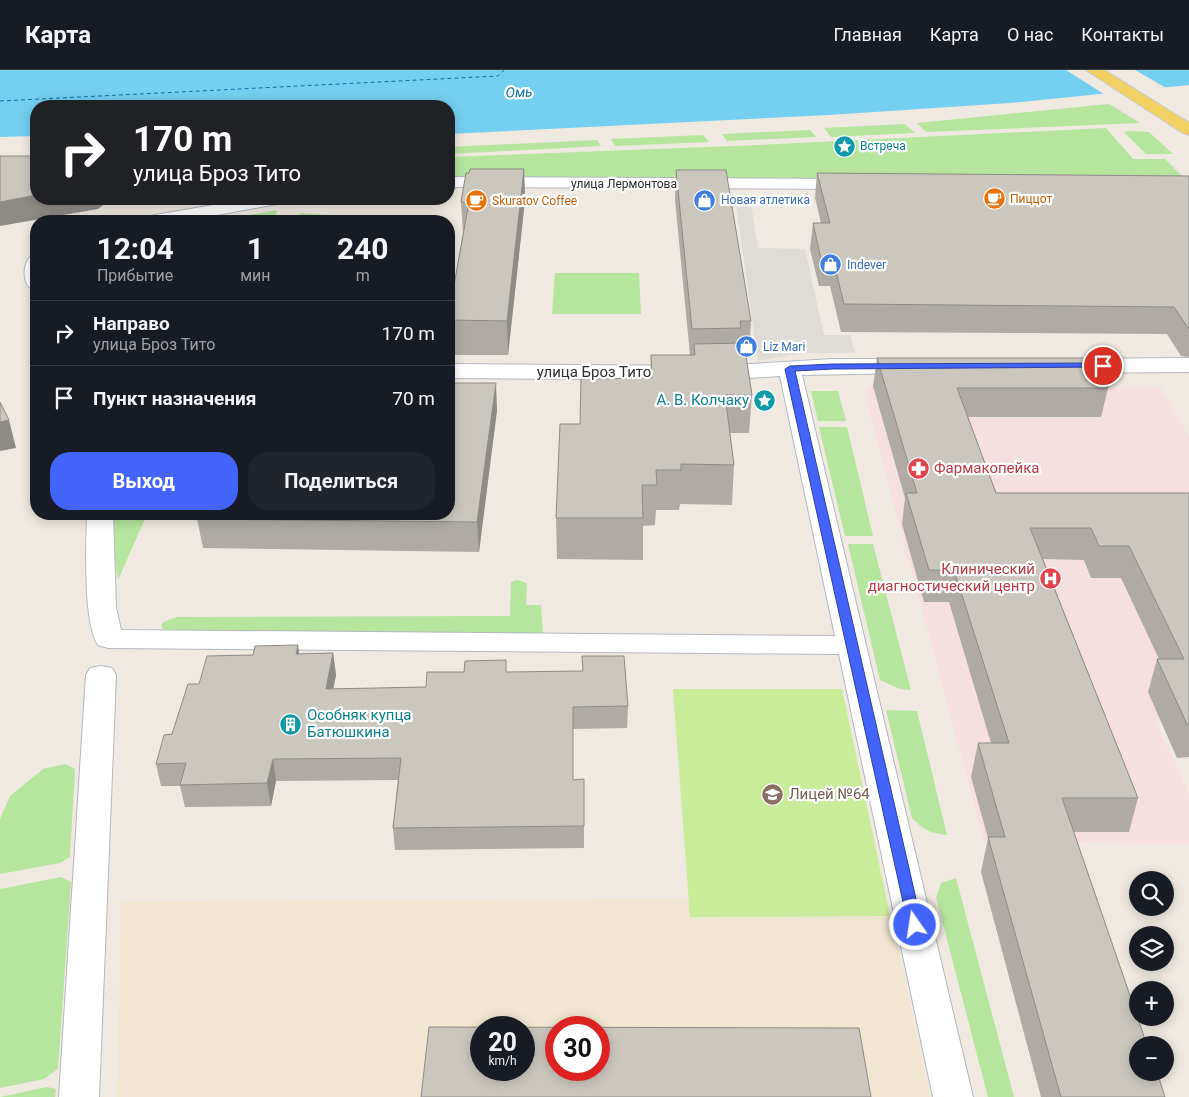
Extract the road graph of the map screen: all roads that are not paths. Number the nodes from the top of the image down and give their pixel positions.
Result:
1 (1094, 70) edge
2 (1114, 70) edge
3 (1185, 112) edge
4 (1189, 130) edge
5 (455, 182) edge
6 (873, 184) edge
7 (244, 205) edge
8 (188, 215) edge
9 (1189, 365) edge
10 (933, 366) edge
11 (1042, 366) edge
12 (790, 369) junction
13 (455, 371) edge
14 (100, 520) edge
15 (852, 644) junction
16 (100, 675) dead end
17 (79, 1097) edge
18 (953, 1097) edge

1 - 4 main road
2 - 3 main road
5 - 6 street, улица Лермонтова
7 - 8 street
9 - 11 street
10 - 12 street, улица Броз Тито
12 - 13 street, улица Броз Тито
12 - 15 street
14 - 15 street
15 - 18 street
16 - 17 street

